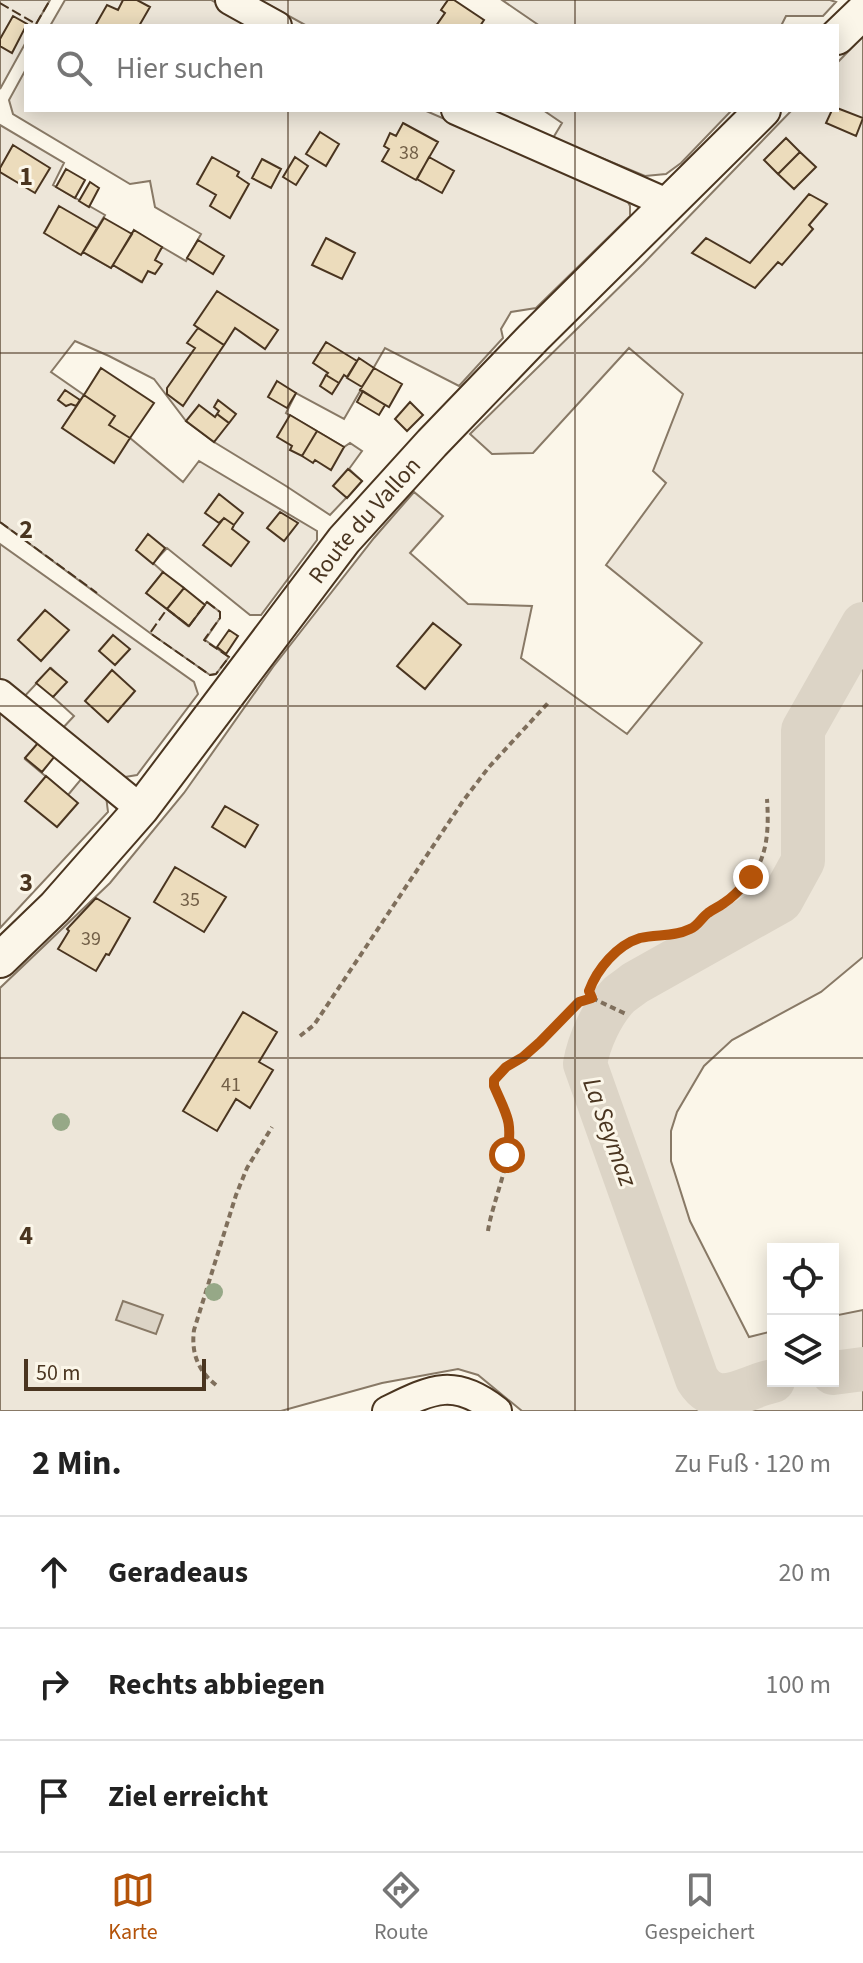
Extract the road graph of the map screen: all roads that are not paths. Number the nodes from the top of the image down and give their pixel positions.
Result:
1 (230, 0) edge
2 (863, 12) edge
3 (273, 24) edge
4 (839, 35) edge
5 (461, 112) edge
6 (761, 112) edge
7 (669, 204) junction
8 (0, 694) edge
9 (141, 809) junction
10 (0, 960) edge
11 (387, 1411) edge
12 (497, 1411) edge

1 - 3 street
2 - 4 main road
5 - 7 street
6 - 7 main road, Route du Vallon
7 - 9 main road, Route du Vallon
8 - 9 street
9 - 10 main road, Route du Vallon
11 - 12 street

